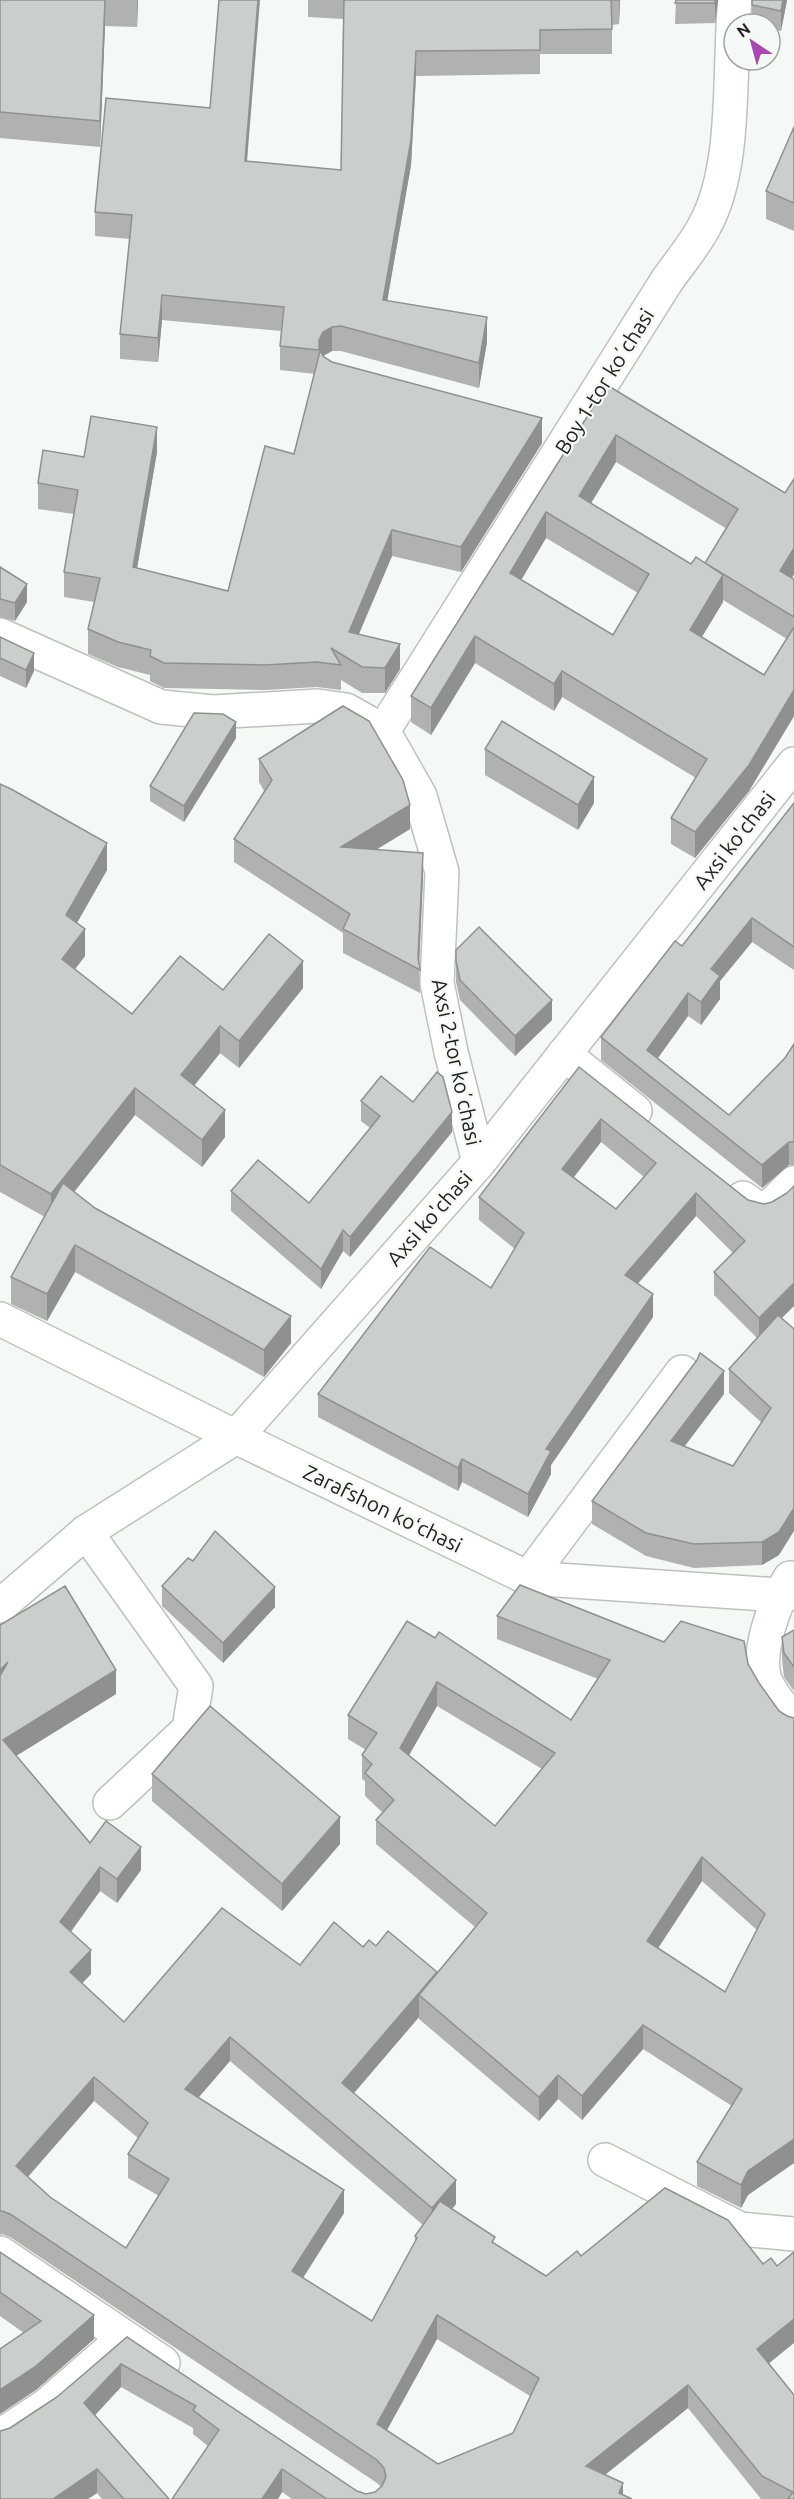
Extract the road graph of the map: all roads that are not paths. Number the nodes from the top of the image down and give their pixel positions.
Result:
1 (735, 0) edge
2 (538, 423) edge
3 (572, 432) junction
4 (0, 635) edge
5 (383, 730) junction
6 (794, 764) edge
7 (564, 1054) junction
8 (654, 1126) edge
9 (479, 1162) junction
10 (717, 1177) edge
11 (794, 1183) edge
12 (0, 1319) edge
13 (682, 1372) dead end
14 (236, 1437) junction
15 (86, 1532) junction
16 (528, 1578) junction
17 (789, 1586) edge
18 (0, 1606) edge
19 (794, 1723) edge
20 (110, 1803) dead end
21 (605, 2160) dead end
22 (794, 2234) edge
23 (0, 2253) edge
24 (124, 2338) junction
25 (189, 2379) edge
26 (0, 2436) edge

1 - 3 street, Boy 1-tor koʼchasi
2 - 3 street
3 - 5 street, Boy 1-tor koʼchasi
4 - 5 street
5 - 9 street, Аxsi 2-tor koʼchasi
6 - 7 street, Axsi ko'chasi
7 - 8 street
7 - 9 street, Axsi ko'chasi
9 - 14 street, Axsi ko'chasi
10 - 11 street
12 - 14 street, Zarafshon koʻchasi
13 - 16 street
14 - 15 street, Axsi ko'chasi
14 - 16 street, Zarafshon koʻchasi
15 - 18 street, Axsi ko'chasi
15 - 20 street
16 - 17 street, Zarafshon koʻchasi
17 - 19 street
21 - 22 street
23 - 24 street
24 - 25 street
24 - 26 street

